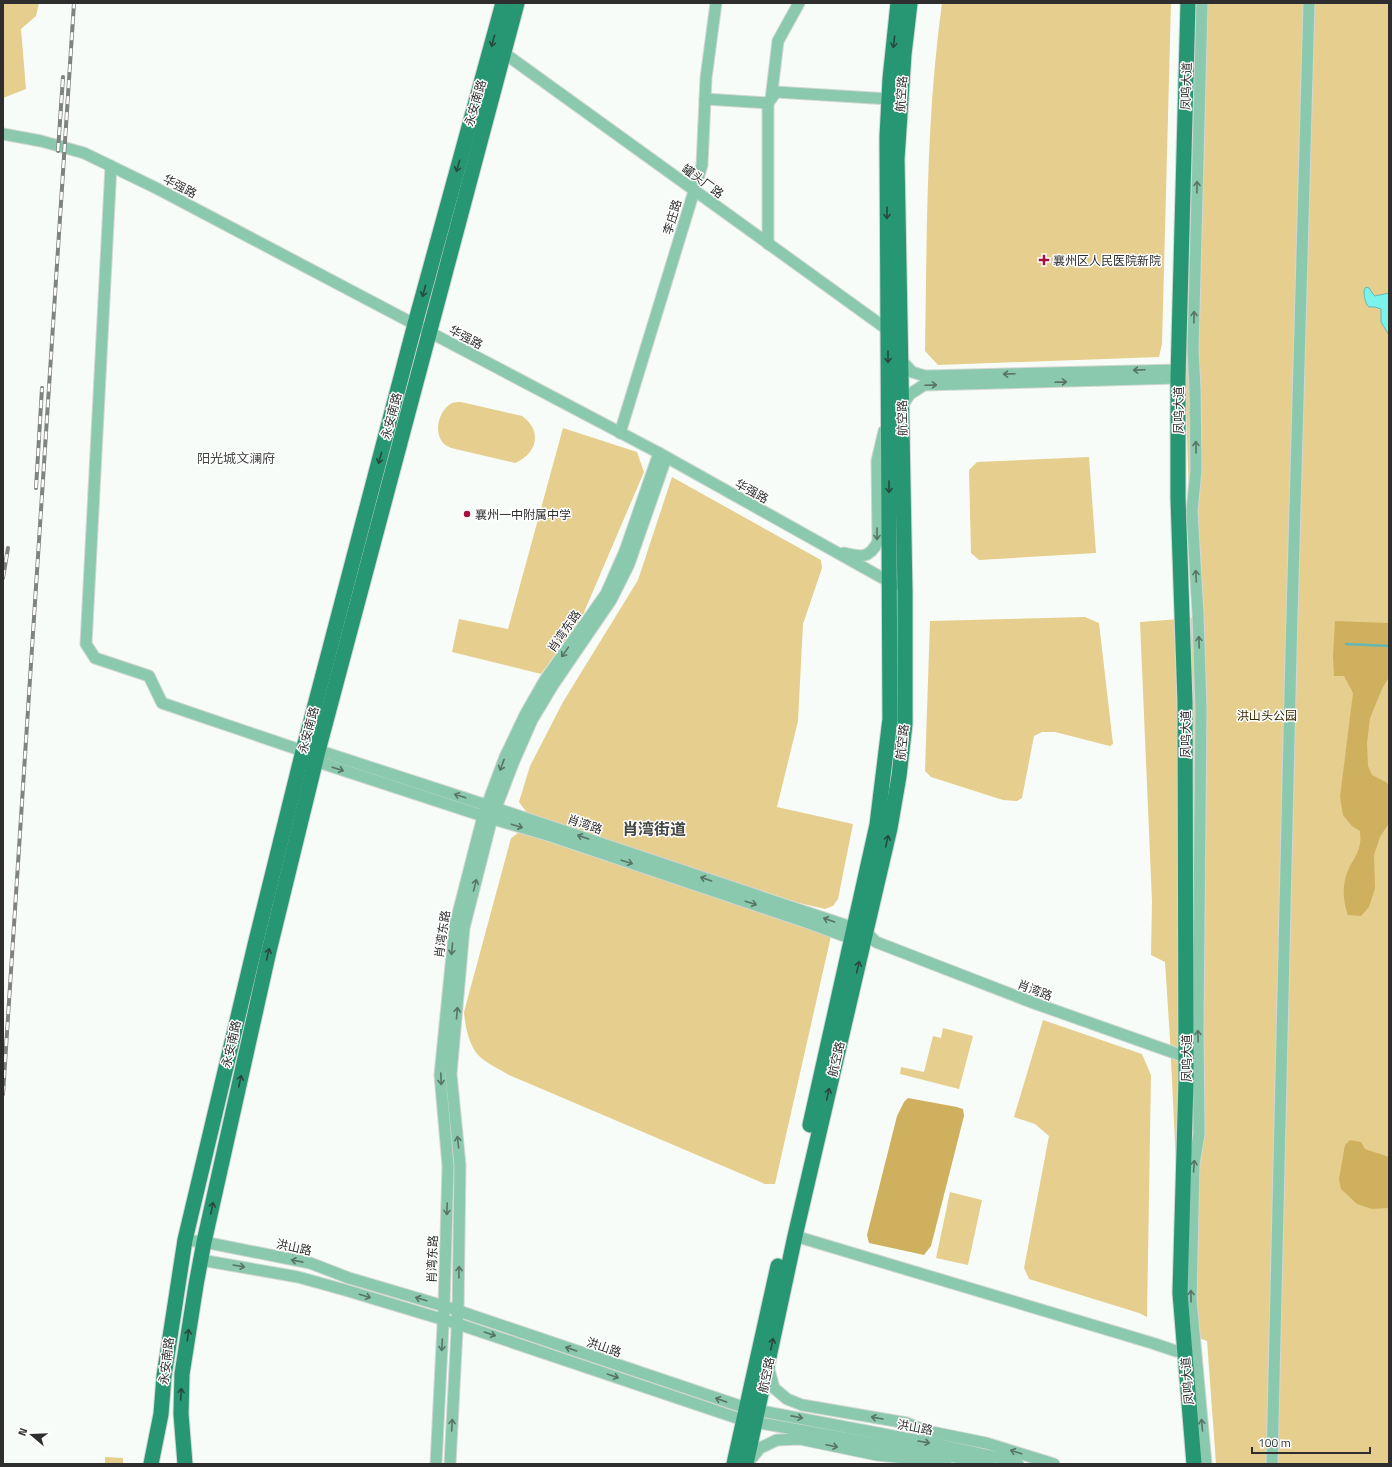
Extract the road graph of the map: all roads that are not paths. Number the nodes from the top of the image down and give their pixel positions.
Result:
1 (503, 3) edge
2 (517, 3) edge
3 (716, 3) edge
4 (799, 3) edge
5 (898, 3) edge
6 (910, 3) edge
7 (1178, 3) edge
8 (1188, 3) edge
9 (1202, 3) edge
10 (1309, 3) edge
11 (504, 53) junction
12 (705, 99) junction
13 (889, 99) junction
14 (770, 101) junction
15 (3, 134) edge
16 (111, 166) junction
17 (694, 191) junction
18 (768, 244) junction
19 (415, 324) junction
20 (888, 330) junction
21 (429, 332) junction
22 (901, 360) junction
23 (1173, 374) junction
24 (895, 410) junction
25 (620, 433) junction
26 (662, 456) junction
27 (830, 550) junction
28 (890, 582) junction
29 (905, 592) junction
30 (303, 751) junction
31 (317, 756) junction
32 (489, 812) junction
33 (862, 937) junction
34 (1181, 1056) junction
35 (795, 1236) junction
36 (185, 1240) junction
37 (204, 1242) junction
38 (201, 1260) junction
39 (444, 1306) junction
40 (458, 1311) junction
41 (444, 1320) junction
42 (458, 1324) junction
43 (1176, 1351) junction
44 (768, 1366) junction
45 (161, 1414) junction
46 (180, 1414) junction
47 (751, 1415) junction
48 (150, 1464) edge
49 (158, 1464) edge
50 (177, 1464) edge
51 (184, 1464) edge
52 (436, 1464) edge
53 (450, 1464) edge
54 (734, 1464) edge
55 (746, 1464) edge
56 (946, 1464) edge
57 (989, 1464) edge
58 (1018, 1464) edge
59 (1054, 1464) edge
60 (1184, 1464) edge
61 (1194, 1464) edge
62 (1206, 1464) edge
63 (1272, 1464) edge

1 -> 19 main road, 永安南路
2 - 11 main road, 永安南路
3 - 12 street, 李庄路
4 - 14 street
5 -> 13 main road, 航空路
6 - 22 main road, 航空路
7 - 23 main road, 凤鸣大道
8 - 23 main road, 凤鸣大道
62 -> 9 street
10 - 63 street
11 - 17 street, 罐头厂路
11 - 21 main road, 永安南路
12 - 14 street
12 - 17 street, 李庄路
13 - 14 street
13 -> 20 main road, 航空路
14 - 18 street
15 - 16 street, 华强路
16 - 19 street, 华强路
16 - 30 street, 肖湾路
17 - 18 street, 罐头厂路
17 - 25 street, 李庄路
18 - 20 street, 罐头厂路
19 - 21 street, 华强路
19 -> 30 main road, 永安南路
20 -> 24 main road, 航空路
21 - 25 street, 华强路
21 - 31 main road, 永安南路
23 -> 22 street
22 - 24 main road, 航空路
24 -> 23 street
23 - 34 main road, 凤鸣大道
24 -> 27 street
24 -> 28 main road, 航空路
24 - 29 main road, 航空路
25 - 26 street, 华强路
26 - 27 street, 华强路
26 - 32 street, 肖湾东路
27 - 28 street, 华强路
28 - 29 street, 华强路
28 - 33 main road, 航空路
33 -> 29 main road, 航空路
30 - 31 street, 肖湾路
30 - 36 main road, 永安南路
31 - 32 street, 肖湾路
37 -> 31 main road, 永安南路
32 - 33 street, 肖湾路
32 -> 39 street, 肖湾东路
40 -> 32 street, 肖湾东路
33 - 34 street, 肖湾路
35 -> 33 main road, 航空路
33 - 47 main road, 航空路
34 - 43 main road, 凤鸣大道
34 - 61 main road, 凤鸣大道
35 - 43 street
44 -> 35 main road, 航空路
36 - 37 street, 洪山路
36 - 45 main road, 永安南路
37 - 38 main road, 永安南路
39 -> 37 street, 洪山路
38 -> 41 street, 洪山路
46 -> 38 main road, 永安南路
39 - 40 street, 洪山路
39 - 41 street, 肖湾东路
40 - 42 street, 肖湾东路
47 -> 40 street, 洪山路
41 - 42 street, 洪山路
41 -> 52 street, 肖湾东路
42 -> 47 street, 洪山路
53 -> 42 street, 肖湾东路
43 - 60 main road, 凤鸣大道
44 - 47 main road, 航空路
59 -> 44 street
45 - 48 main road, 永安南路
45 - 49 main road
46 - 50 main road
46 - 51 main road, 永安南路
47 - 54 main road, 航空路
47 - 55 main road, 航空路
47 - 57 street, 洪山路
47 -> 58 street, 洪山路
55 -> 56 street

